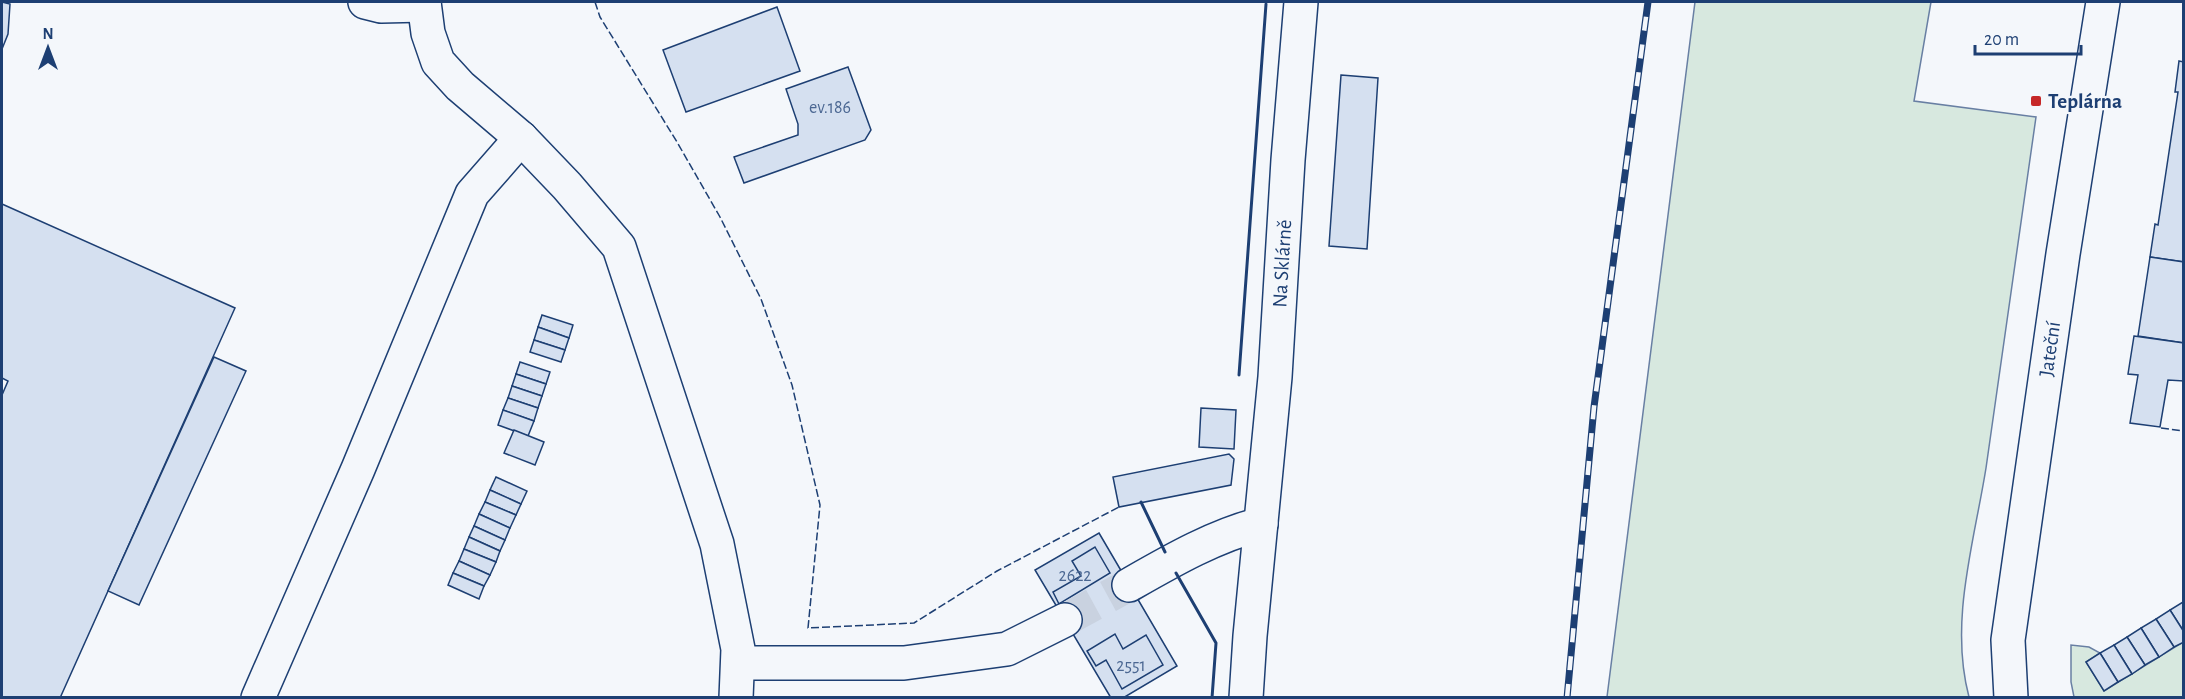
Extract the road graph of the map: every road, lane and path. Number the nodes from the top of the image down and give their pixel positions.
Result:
1 (365, 2) edge
2 (1301, 2) edge
3 (2103, 2) edge
4 (424, 3) edge
5 (521, 138) junction
6 (1261, 524) junction
7 (1129, 585) tunnel mouth
8 (1065, 620) tunnel mouth
9 (738, 663) junction
10 (258, 698) edge
11 (736, 698) edge
12 (1246, 698) edge
13 (2011, 698) edge

1 - 4 street
2 - 6 street, Na Sklárně
3 - 13 street, Jateční
4 - 5 street
5 - 9 street
5 - 10 street
6 - 7 street
6 - 12 street, Na Sklárně
8 - 9 street
9 - 11 street

